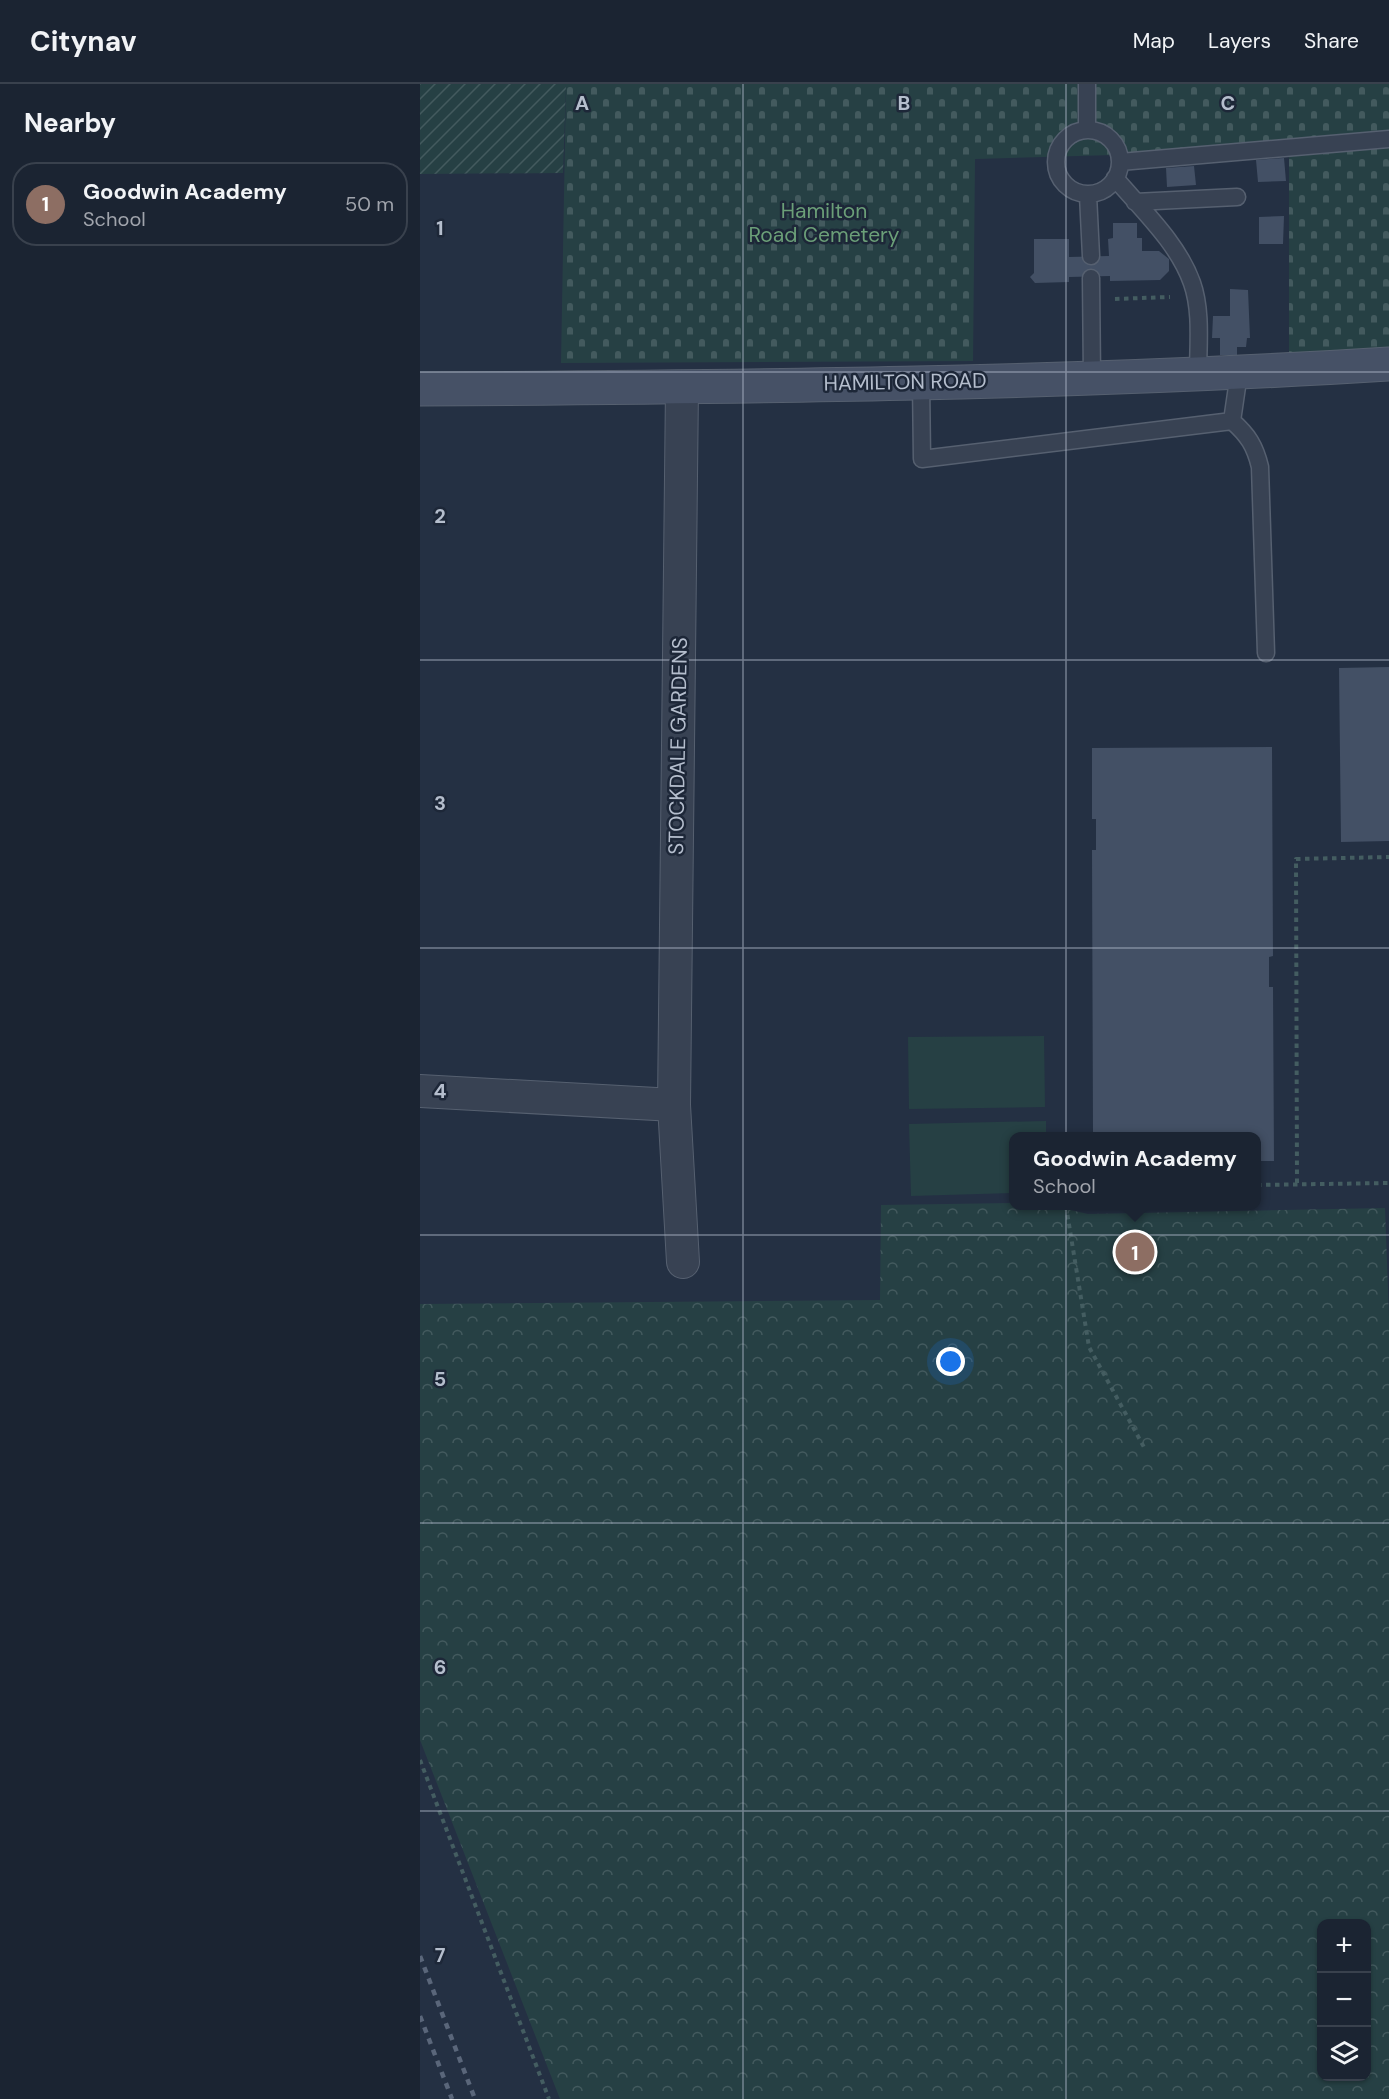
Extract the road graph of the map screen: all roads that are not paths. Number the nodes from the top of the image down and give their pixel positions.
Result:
1 (1087, 84) edge
2 (1087, 129) junction
3 (1389, 139) edge
4 (1120, 162) junction
5 (1115, 178) junction
6 (1088, 195) junction
7 (1237, 197) dead end
8 (1135, 202) junction
9 (1091, 255) dead end
10 (1091, 278) dead end
11 (1389, 364) edge
12 (1239, 373) junction
13 (1198, 375) junction
14 (1092, 378) junction
15 (921, 382) junction
16 (682, 387) junction
17 (420, 389) edge
18 (1232, 421) junction
19 (1266, 653) dead end
20 (420, 1091) edge
21 (674, 1105) junction
22 (683, 1262) dead end

1 - 2 lane
2 - 4 lane
2 - 6 lane
3 - 4 lane
4 - 5 lane
5 - 6 lane
5 - 8 lane
6 - 9 lane
7 - 8 lane
8 - 13 lane
10 - 14 lane
11 - 12 main road, HAMILTON ROAD
12 - 13 main road, HAMILTON ROAD
12 - 18 lane
13 - 14 main road, HAMILTON ROAD
14 - 15 main road, HAMILTON ROAD
15 - 16 main road, HAMILTON ROAD
15 - 18 lane
16 - 17 main road, HAMILTON ROAD
16 - 21 street, STOCKDALE GARDENS
18 - 19 lane
20 - 21 street
21 - 22 street, STOCKDALE GARDENS

